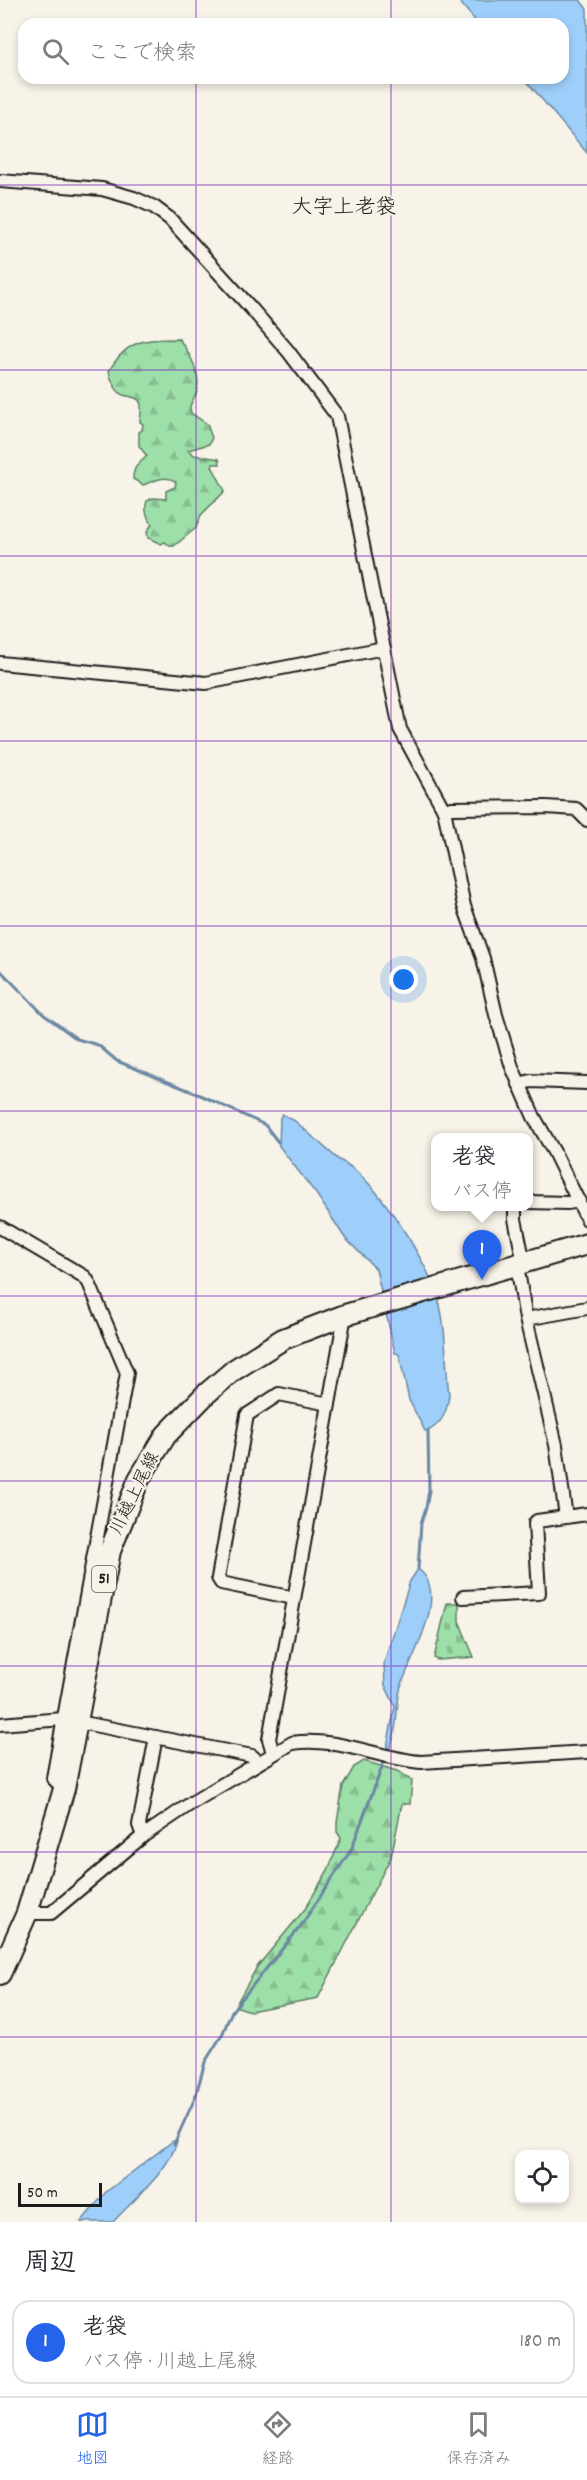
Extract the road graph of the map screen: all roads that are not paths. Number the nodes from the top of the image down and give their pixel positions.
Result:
1 (0, 181) edge
2 (384, 648) junction
3 (0, 663) edge
4 (444, 810) junction
5 (587, 820) edge
6 (587, 1083) edge
7 (519, 1084) junction
8 (579, 1201) junction
9 (533, 1202) edge
10 (515, 1211) edge
11 (587, 1219) edge
12 (0, 1227) edge
13 (587, 1244) edge
14 (520, 1264) junction
15 (587, 1308) edge
16 (345, 1315) junction
17 (526, 1319) junction
18 (329, 1404) junction
19 (587, 1514) edge
20 (566, 1517) junction
21 (463, 1597) dead end
22 (294, 1598) junction
23 (71, 1720) junction
24 (0, 1724) edge
25 (156, 1737) junction
26 (273, 1752) junction
27 (587, 1752) edge
28 (259, 1762) junction
29 (142, 1836) junction
30 (27, 1912) junction
31 (0, 1974) edge

1 - 2 street
2 - 3 street
2 - 4 street
4 - 5 street
4 - 7 street
6 - 7 street
7 - 8 street
8 - 9 street
8 - 11 street
10 - 14 street
12 - 23 street
13 - 14 main road, 川越上尾線 / 51
14 - 16 main road, 川越上尾線 / 51
14 - 17 street
15 - 17 street
16 - 18 street
16 - 23 main road, 川越上尾線 / 51
17 - 20 street
18 - 22 street
18 - 22 street
19 - 20 street
20 - 21 street
22 - 26 street
23 - 24 street
23 - 25 street
23 - 30 main road, 川越上尾線 / 51
25 - 28 street
25 - 29 street
26 - 27 street
26 - 28 street
28 - 29 street
29 - 30 street
30 - 31 main road, 川越上尾線 / 51

